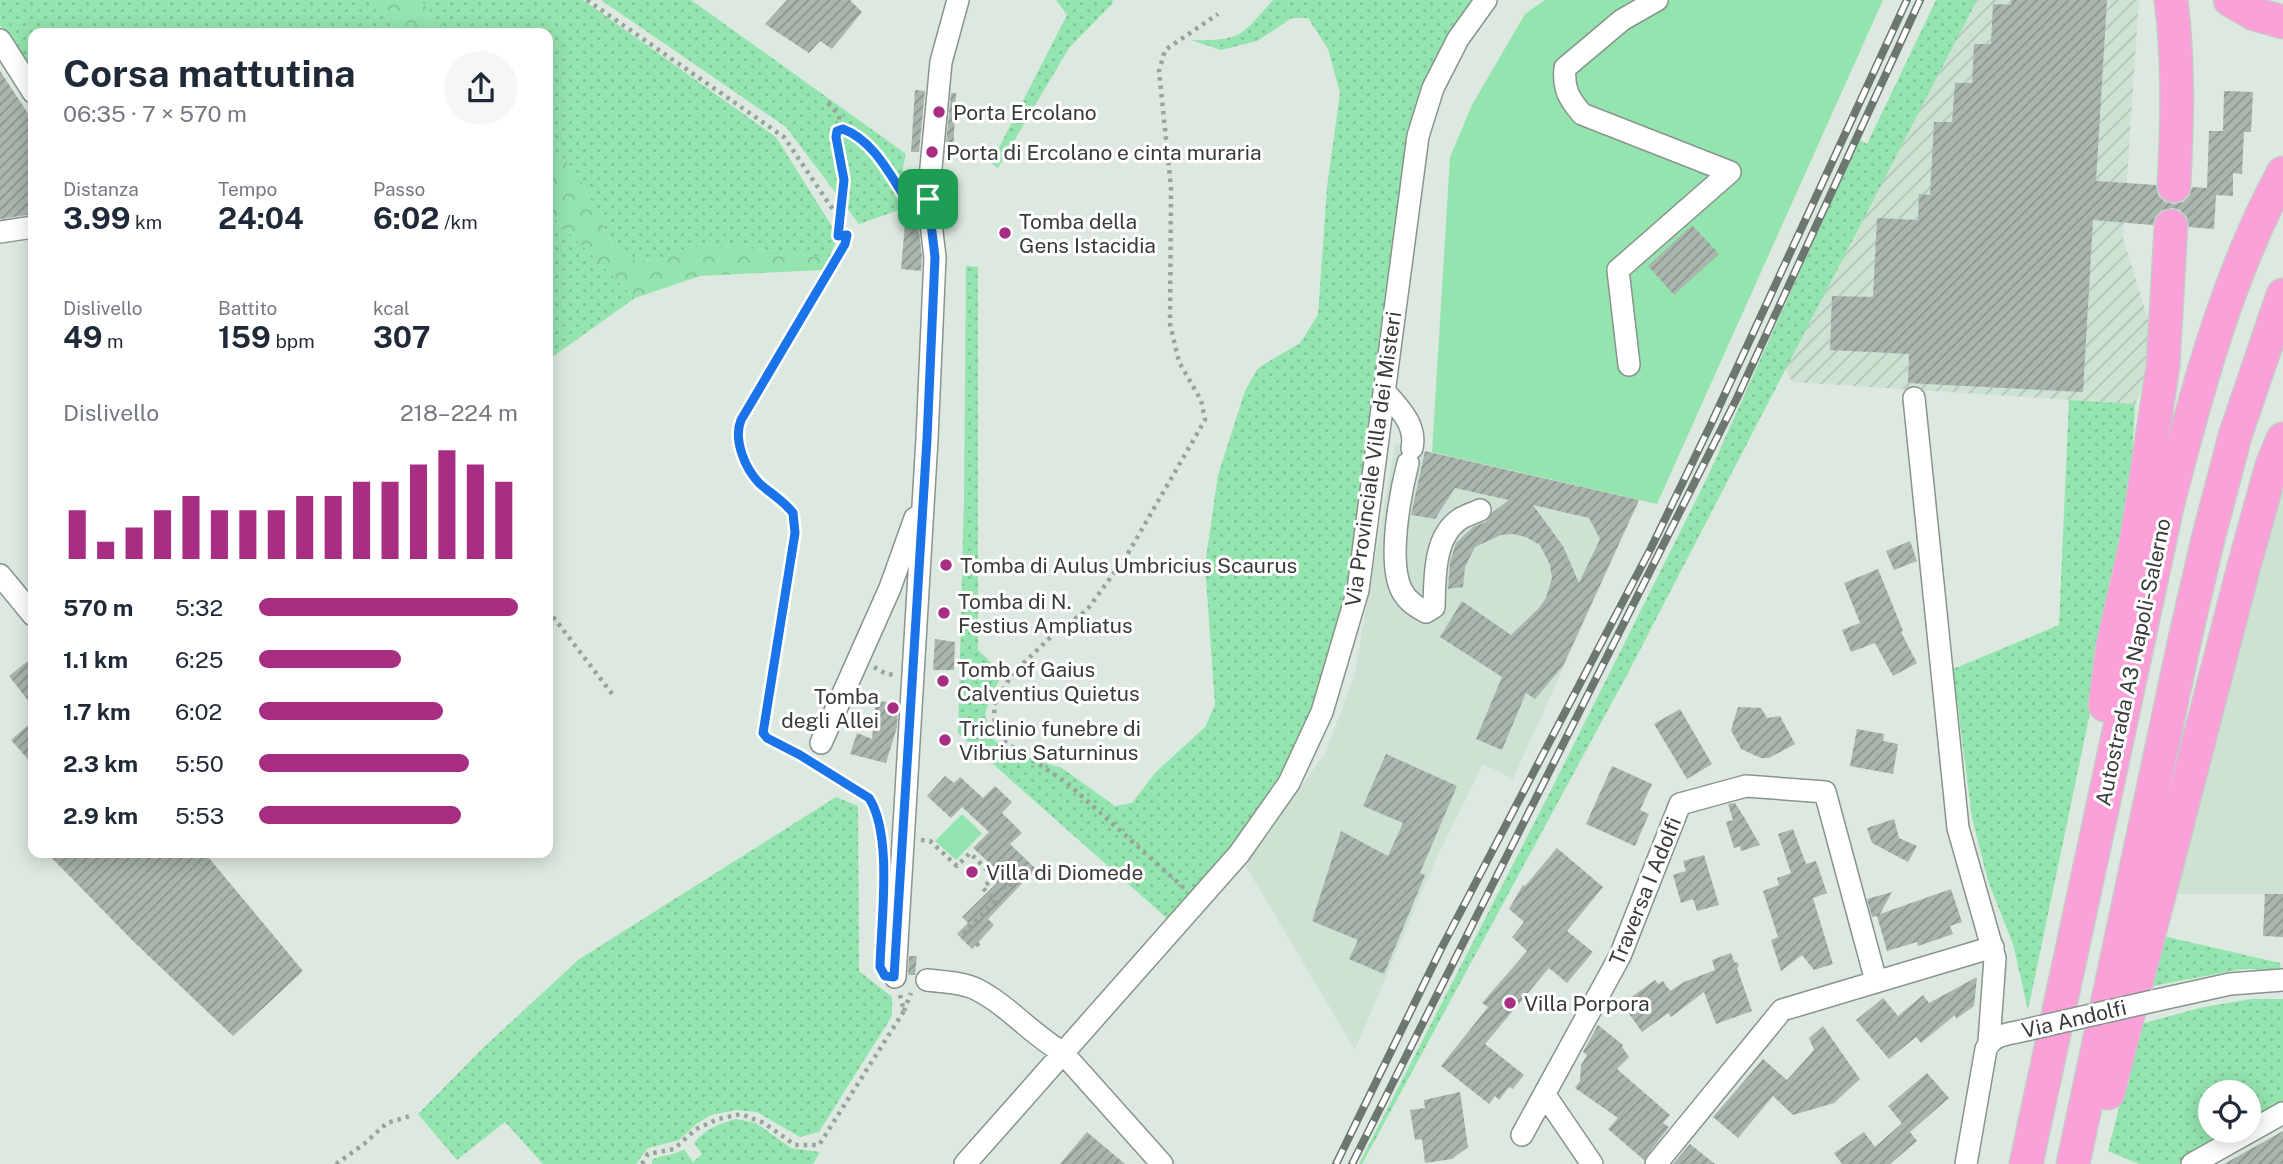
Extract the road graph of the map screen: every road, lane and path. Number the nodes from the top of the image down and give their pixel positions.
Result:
1 (587, 0) edge
2 (958, 0) edge
3 (1486, 0) edge
4 (1657, 0) edge
5 (2171, 0) edge
6 (2230, 0) edge
7 (1218, 14) dead end
8 (2283, 22) edge
9 (0, 40) edge
10 (28, 84) edge
11 (828, 103) dead end
12 (843, 129) junction
13 (2283, 173) edge
14 (2174, 186) dead end
15 (928, 199) junction
16 (840, 220) junction
17 (2171, 226) dead end
18 (28, 228) edge
19 (0, 232) edge
20 (2282, 298) edge
21 (1629, 365) dead end
22 (1385, 392) junction
23 (1914, 398) dead end
24 (2283, 439) edge
25 (923, 496) junction
26 (1480, 510) dead end
27 (0, 575) edge
28 (28, 609) edge
29 (553, 617) edge
30 (613, 695) dead end
31 (821, 743) dead end
32 (924, 840) dead end
33 (881, 842) dead end
34 (2090, 862) junction
35 (1025, 870) dead end
36 (994, 877) junction
37 (1197, 901) junction
38 (979, 946) dead end
39 (1993, 947) junction
40 (894, 977) joint
41 (1876, 981) junction
42 (2283, 981) edge
43 (919, 986) joint
44 (904, 1011) junction
45 (1989, 1042) junction
46 (1062, 1052) junction
47 (1545, 1094) junction
48 (2283, 1113) edge
49 (410, 1115) dead end
50 (1522, 1135) dead end
51 (2214, 1159) edge
52 (336, 1164) edge
53 (642, 1164) edge
54 (965, 1164) edge
55 (1163, 1164) edge
56 (1592, 1164) edge
57 (1656, 1164) edge
58 (1966, 1164) edge
59 (2026, 1164) edge
60 (2073, 1164) edge
61 (2086, 1164) edge
62 (2192, 1164) edge

1 - 16 path
2 - 15 street
3 - 22 street, Via Provinciale Villa dei Misteri
4 - 21 street
5 - 14 highway
6 - 8 highway
7 - 37 path
9 - 10 street
11 - 12 path
12 - 15 path
12 - 16 path
13 - 34 highway, Autostrada A3 Napoli-Salerno
15 - 25 street
16 - 33 path
17 - 34 highway
18 - 19 street
20 - 60 highway
22 - 26 street
22 - 37 street, Via Provinciale Villa dei Misteri
23 - 39 street
24 - 61 highway
25 - 31 street
25 - 40 street
27 - 28 street
29 - 30 path
32 - 36 path
34 - 59 highway, Autostrada A3 Napoli-Salerno
35 - 36 path
36 - 38 path
37 - 46 street, Via Provinciale Villa dei Misteri
39 - 41 street
39 - 45 street
40 - 44 path
41 - 47 street, Traversa I Adolfi
41 - 57 street
42 - 45 street, Via Andolfi, bridge
43 - 44 path
43 - 46 street
44 - 53 path
45 - 58 street
46 - 54 street, Via Provinciale Villa dei Misteri
46 - 55 street
47 - 50 street, Traversa I Adolfi
47 - 56 street
48 - 51 street
49 - 52 path
51 - 62 street

